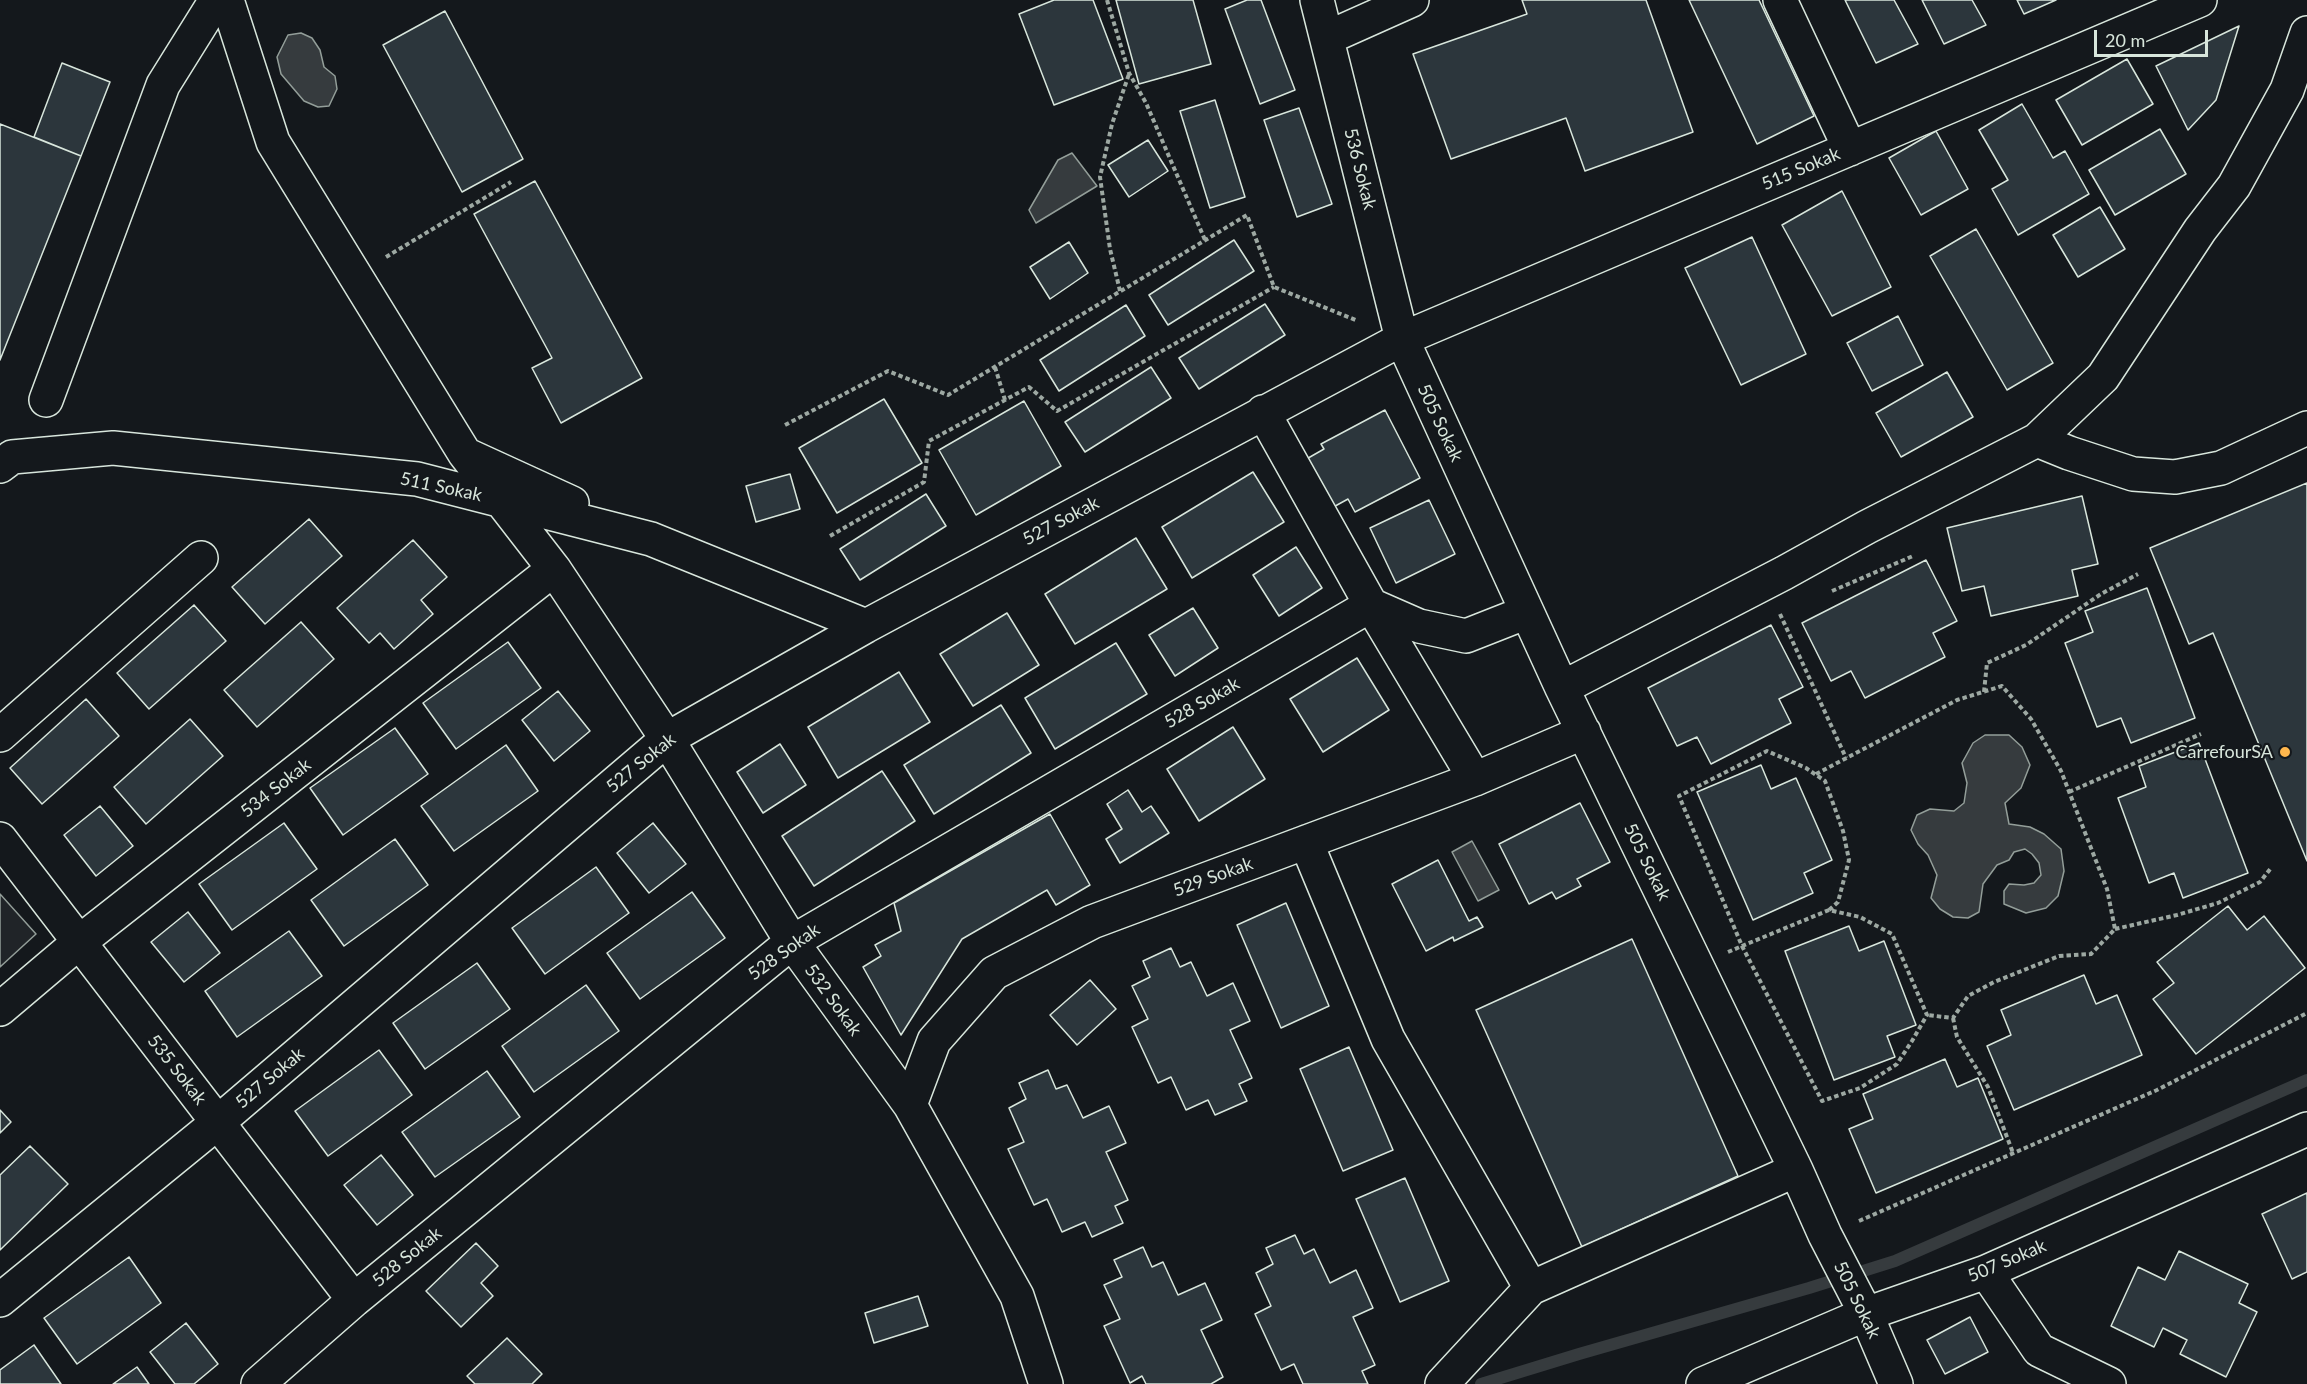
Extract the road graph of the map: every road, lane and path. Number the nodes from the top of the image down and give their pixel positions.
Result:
1 (216, 0) edge
2 (227, 0) edge
3 (1107, 0) edge
4 (1317, 0) edge
5 (1412, 0) edge
6 (1780, 0) edge
7 (2200, 0) edge
8 (2307, 33) edge
9 (1327, 38) junction
10 (1129, 73) junction
11 (1850, 148) junction
12 (511, 182) dead end
13 (1205, 240) junction
14 (354, 275) junction
15 (1274, 287) junction
16 (1120, 291) junction
17 (1402, 339) junction
18 (995, 367) junction
19 (46, 400) dead end
20 (1005, 400) junction
21 (1263, 412) junction
22 (785, 425) dead end
23 (2307, 428) edge
24 (2037, 440) junction
25 (465, 454) junction
26 (0, 466) edge
27 (501, 501) junction
28 (830, 536) dead end
29 (651, 539) junction
30 (201, 558) dead end
31 (554, 569) junction
32 (2138, 574) dead end
33 (1371, 605) junction
34 (1527, 612) junction
35 (1780, 613) dead end
36 (866, 626) junction
37 (1562, 688) junction
38 (1984, 692) junction
39 (1584, 732) junction
40 (2201, 734) dead end
41 (0, 735) edge
42 (667, 739) junction
43 (1846, 758) junction
44 (1815, 774) junction
45 (1475, 779) junction
46 (2069, 792) junction
47 (0, 839) edge
48 (1306, 842) junction
49 (2271, 868) dead end
50 (1829, 910) junction
51 (2115, 929) junction
52 (792, 942) junction
53 (78, 943) junction
54 (1742, 946) junction
55 (1697, 964) junction
56 (0, 1009) edge
57 (2307, 1013) edge
58 (1927, 1015) junction
59 (1953, 1018) junction
60 (910, 1105) junction
61 (217, 1123) junction
62 (2307, 1129) edge
63 (2013, 1153) junction
64 (1796, 1170) junction
65 (1825, 1235) junction
66 (1986, 1272) junction
67 (1531, 1288) junction
68 (0, 1300) edge
69 (354, 1300) junction
70 (1866, 1314) junction
71 (258, 1384) edge
72 (1046, 1384) edge
73 (1442, 1384) edge
74 (1703, 1384) edge
75 (1896, 1384) edge
76 (2109, 1384) edge

1 - 19 street
2 - 14 street, 532 Sokak
3 - 10 path
4 - 9 street, 536 Sokak
5 - 9 street
6 - 11 street
7 - 11 street, 515 Sokak
8 - 24 street
9 - 17 street, 536 Sokak
10 - 13 path
10 - 16 path
11 - 17 street, 515 Sokak
12 - 14 path
13 - 15 path
13 - 16 path
14 - 25 street, 532 Sokak
15 - 17 path
15 - 20 path
16 - 18 path
17 - 21 street, 527 Sokak
17 - 34 street, 505 Sokak
18 - 20 path
18 - 22 path
20 - 28 path
21 - 33 street
21 - 36 street, 527 Sokak
23 - 24 street
24 - 37 street
25 - 27 street, 532 Sokak
25 - 29 street
26 - 27 street, 511 Sokak
27 - 29 street, 511 Sokak
27 - 31 street, 532 Sokak
29 - 36 street, 511 Sokak
30 - 41 street
31 - 42 street, 532 Sokak
31 - 53 street, 534 Sokak
32 - 38 path
33 - 34 street
33 - 45 street
33 - 52 street, 528 Sokak
34 - 37 street, 505 Sokak
35 - 43 path
36 - 42 street, 527 Sokak
37 - 39 street, 505 Sokak
38 - 43 path
38 - 46 path
39 - 45 street, 529 Sokak
39 - 55 street, 505 Sokak
40 - 46 path
42 - 52 street, 532 Sokak
42 - 61 street, 527 Sokak
43 - 44 path
44 - 50 path
44 - 54 path
45 - 48 street, 529 Sokak
46 - 51 path
47 - 53 street, 535 Sokak
48 - 60 street, 529 Sokak
48 - 67 street
49 - 51 path
50 - 54 path
50 - 58 path
51 - 59 path
52 - 60 street, 532 Sokak
52 - 69 street, 528 Sokak
53 - 56 street, 534 Sokak
53 - 61 street, 535 Sokak
54 - 55 path
54 - 58 path
55 - 64 street, 505 Sokak
57 - 63 path
58 - 59 path
59 - 63 path
60 - 72 street, 532 Sokak
61 - 68 street, 527 Sokak
61 - 69 street, 535 Sokak
62 - 66 street, 507 Sokak
63 - 65 path
64 - 65 street, 505 Sokak
64 - 67 street
65 - 70 street, 505 Sokak
66 - 70 street, 507 Sokak
66 - 76 street
67 - 73 street
69 - 71 street, 528 Sokak
70 - 74 street, 507 Sokak
70 - 75 street, 505 Sokak

